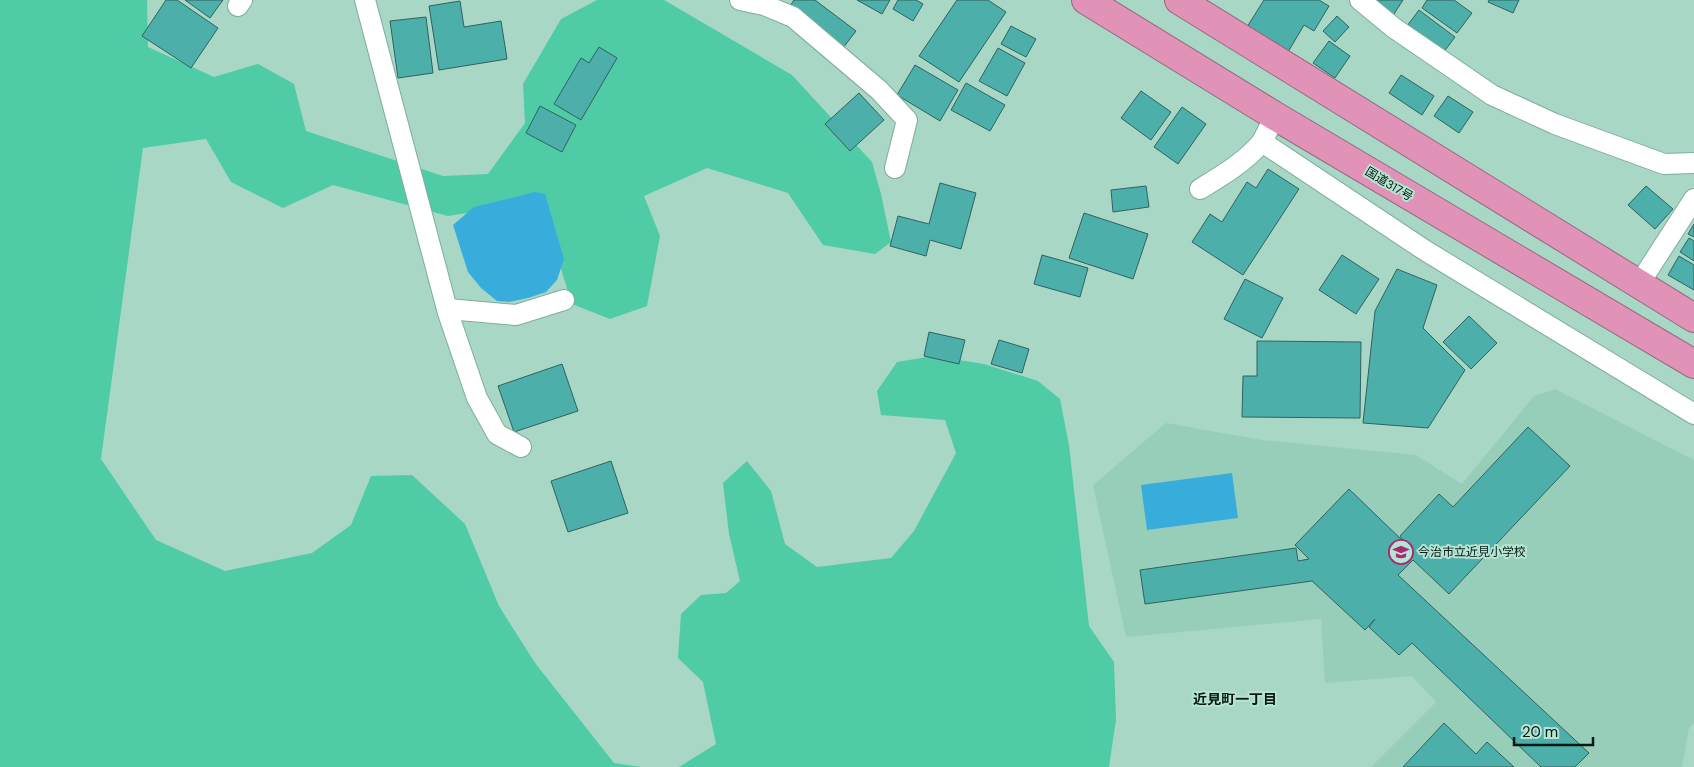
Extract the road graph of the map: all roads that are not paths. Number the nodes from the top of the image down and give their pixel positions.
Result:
1 (365, 0) edge
2 (740, 0) edge
3 (1086, 0) edge
4 (1178, 0) edge
5 (1360, 0) edge
6 (1275, 116) junction
7 (1262, 142) junction
8 (1694, 163) edge
9 (895, 168) dead end
10 (1200, 189) dead end
11 (1694, 199) edge
12 (1640, 284) junction
13 (564, 300) dead end
14 (448, 309) junction
15 (1694, 318) edge
16 (1694, 364) edge
17 (1694, 414) edge
18 (521, 447) dead end

1 - 14 street
2 - 9 street
3 - 6 highway, 国道317号
4 - 12 highway
5 - 8 street
6 - 7 street
6 - 16 highway, 国道317号
7 - 10 street
7 - 17 street
11 - 12 street
12 - 15 highway
13 - 14 street
14 - 18 street

